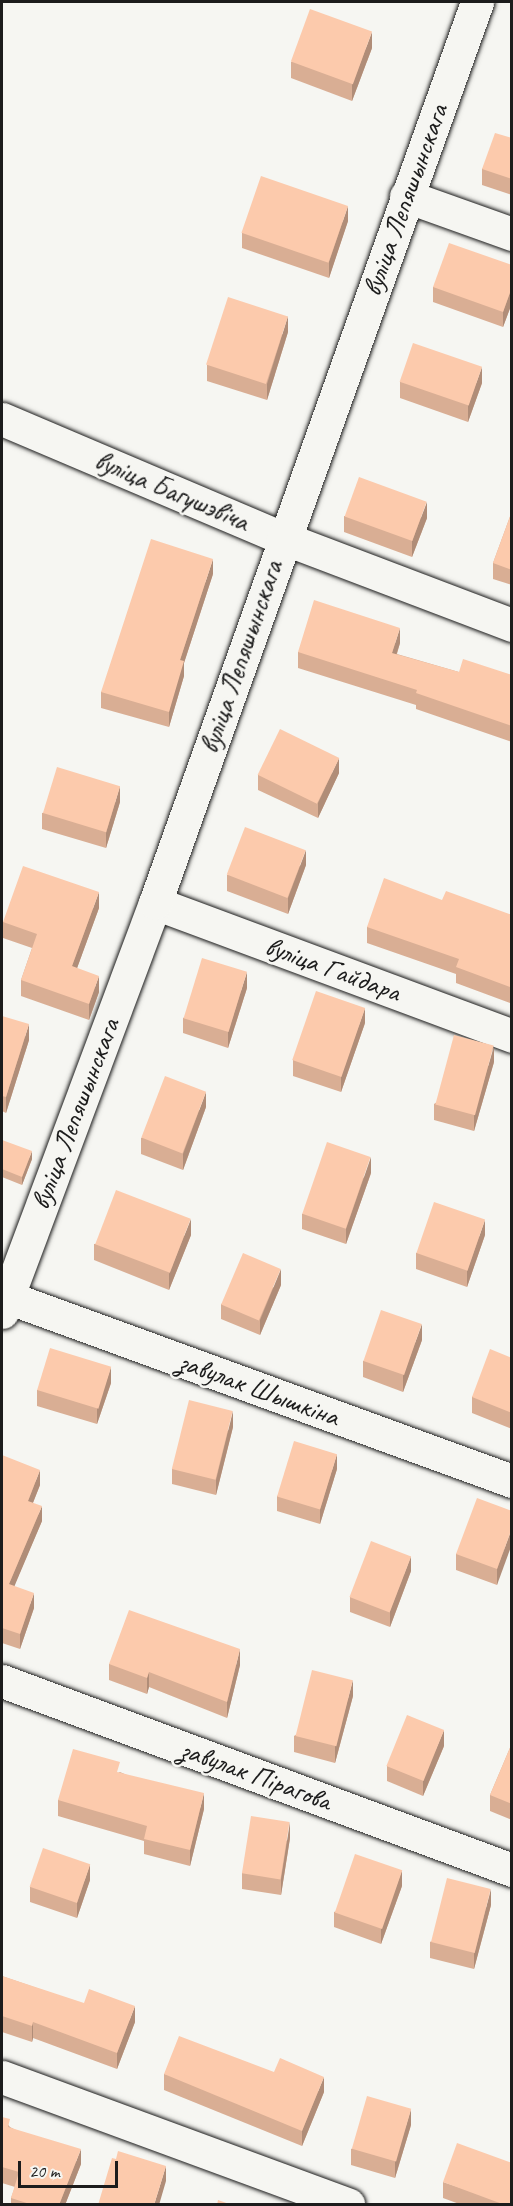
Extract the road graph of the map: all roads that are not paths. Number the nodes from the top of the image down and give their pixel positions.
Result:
1 (477, 2) edge
2 (406, 196) junction
3 (512, 234) edge
4 (2, 419) edge
5 (283, 538) junction
6 (512, 625) edge
7 (154, 903) junction
8 (512, 1036) edge
9 (4, 1304) edge
10 (512, 1481) edge
11 (2, 1681) edge
12 (512, 1870) edge
13 (2, 2077) edge
14 (348, 2205) edge

1 - 2 street, вуліца Лепяшынскага
2 - 3 street
2 - 5 street, вуліца Лепяшынскага
4 - 5 street, вуліца Багушэвіча
5 - 6 street, вуліца Багушэвіча
5 - 7 street, вуліца Лепяшынскага
7 - 8 street, вуліца Гайдара
7 - 9 street, вуліца Лепяшынскага
9 - 10 street, завулак Шышкіна
11 - 12 street, завулак Пірагова
13 - 14 street

